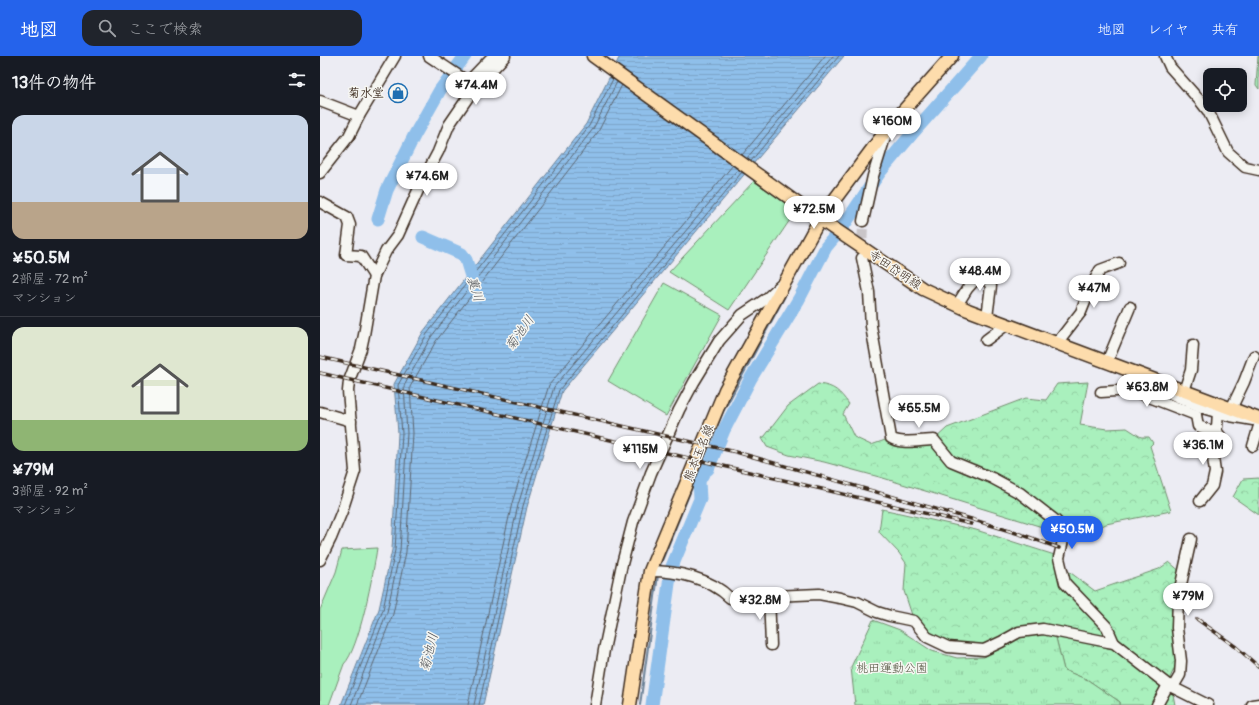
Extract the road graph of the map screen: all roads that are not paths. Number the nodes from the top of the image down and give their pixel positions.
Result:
1 (395, 56) edge
2 (429, 56) edge
3 (496, 56) edge
4 (505, 56) edge
5 (593, 56) edge
6 (952, 56) edge
7 (957, 56) edge
8 (1165, 56) edge
9 (944, 66) junction
10 (320, 101) edge
11 (359, 116) junction
12 (888, 128) junction
13 (1259, 170) edge
14 (320, 173) edge
15 (320, 202) edge
16 (820, 219) junction
17 (863, 222) tunnel mouth
18 (862, 258) tunnel mouth
19 (1119, 263) dead end
20 (374, 276) junction
21 (783, 284) junction
22 (956, 305) junction
23 (1130, 307) dead end
24 (987, 317) junction
25 (1006, 325) junction
26 (986, 340) dead end
27 (1057, 344) junction
28 (1193, 344) dead end
29 (1254, 356) dead end
30 (1107, 362) junction
31 (1134, 372) junction
32 (1184, 391) junction
33 (1101, 392) dead end
34 (1203, 408) junction
35 (1231, 409) junction
36 (320, 412) edge
37 (1218, 412) junction
38 (1196, 415) junction
39 (1259, 420) edge
40 (351, 421) junction
41 (1259, 426) edge
42 (1215, 429) junction
43 (1253, 446) dead end
44 (1200, 501) dead end
45 (1191, 539) dead end
46 (320, 560) edge
47 (653, 571) junction
48 (769, 596) junction
49 (1114, 643) junction
50 (771, 645) dead end
51 (1171, 686) junction
52 (1259, 704) edge
53 (595, 705) edge
54 (630, 705) edge
55 (1157, 705) edge
56 (1208, 705) edge
57 (1252, 705) edge

1 - 11 street
2 - 3 street
4 - 20 street
5 - 16 main road, 寺田岱明線
6 - 9 main road, 熊本玉名線
7 - 9 street
8 - 13 street
9 - 12 main road, 熊本玉名線
10 - 11 street
11 - 14 street
12 - 16 main road, 熊本玉名線
12 - 17 street
15 - 20 street
16 - 21 main road, 熊本玉名線
16 - 22 main road, 寺田岱明線
18 - 49 street
19 - 27 street
20 - 40 street
21 - 47 main road, 熊本玉名線
21 - 53 street
22 - 24 main road, 寺田岱明線
22 - 24 street
23 - 30 street
24 - 25 main road, 寺田岱明線
25 - 26 street
25 - 27 main road, 寺田岱明線
27 - 30 main road, 寺田岱明線
28 - 32 street
29 - 35 street
30 - 31 main road, 寺田岱明線
31 - 32 main road, 寺田岱明線
31 - 34 street
32 - 35 main road, 寺田岱明線
33 - 38 street
34 - 37 street
34 - 38 street
35 - 39 main road, 寺田岱明線
36 - 40 street
37 - 39 street
37 - 42 street
38 - 42 street
40 - 46 street
41 - 43 street
42 - 44 street
45 - 51 street
47 - 48 street
47 - 54 main road, 熊本玉名線
48 - 49 street
48 - 50 street
49 - 51 street
51 - 55 street
51 - 56 street
52 - 57 street

